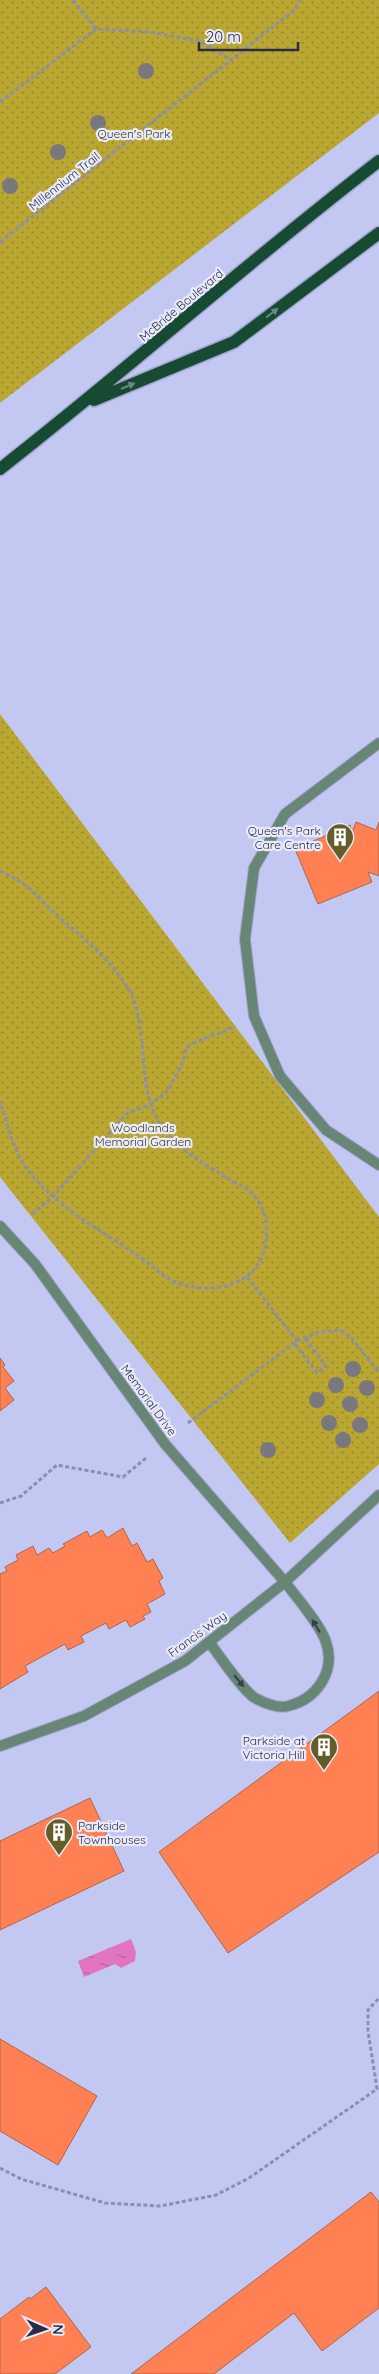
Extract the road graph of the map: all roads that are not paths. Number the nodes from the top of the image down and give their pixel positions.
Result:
1 (379, 161) edge
2 (379, 233) edge
3 (83, 405) junction
4 (0, 469) edge
5 (379, 744) edge
6 (379, 1165) edge
7 (0, 1226) edge
8 (379, 1495) edge
9 (285, 1582) junction
10 (209, 1642) junction
11 (0, 1746) edge

1 - 3 main road, McBride Boulevard
3 -> 2 main road
3 - 4 main road, McBride Boulevard
5 - 6 street
7 - 9 street, Memorial Drive
8 - 9 street, Francis Way
9 - 10 street, Francis Way
10 -> 9 street
10 - 11 street, Francis Way

